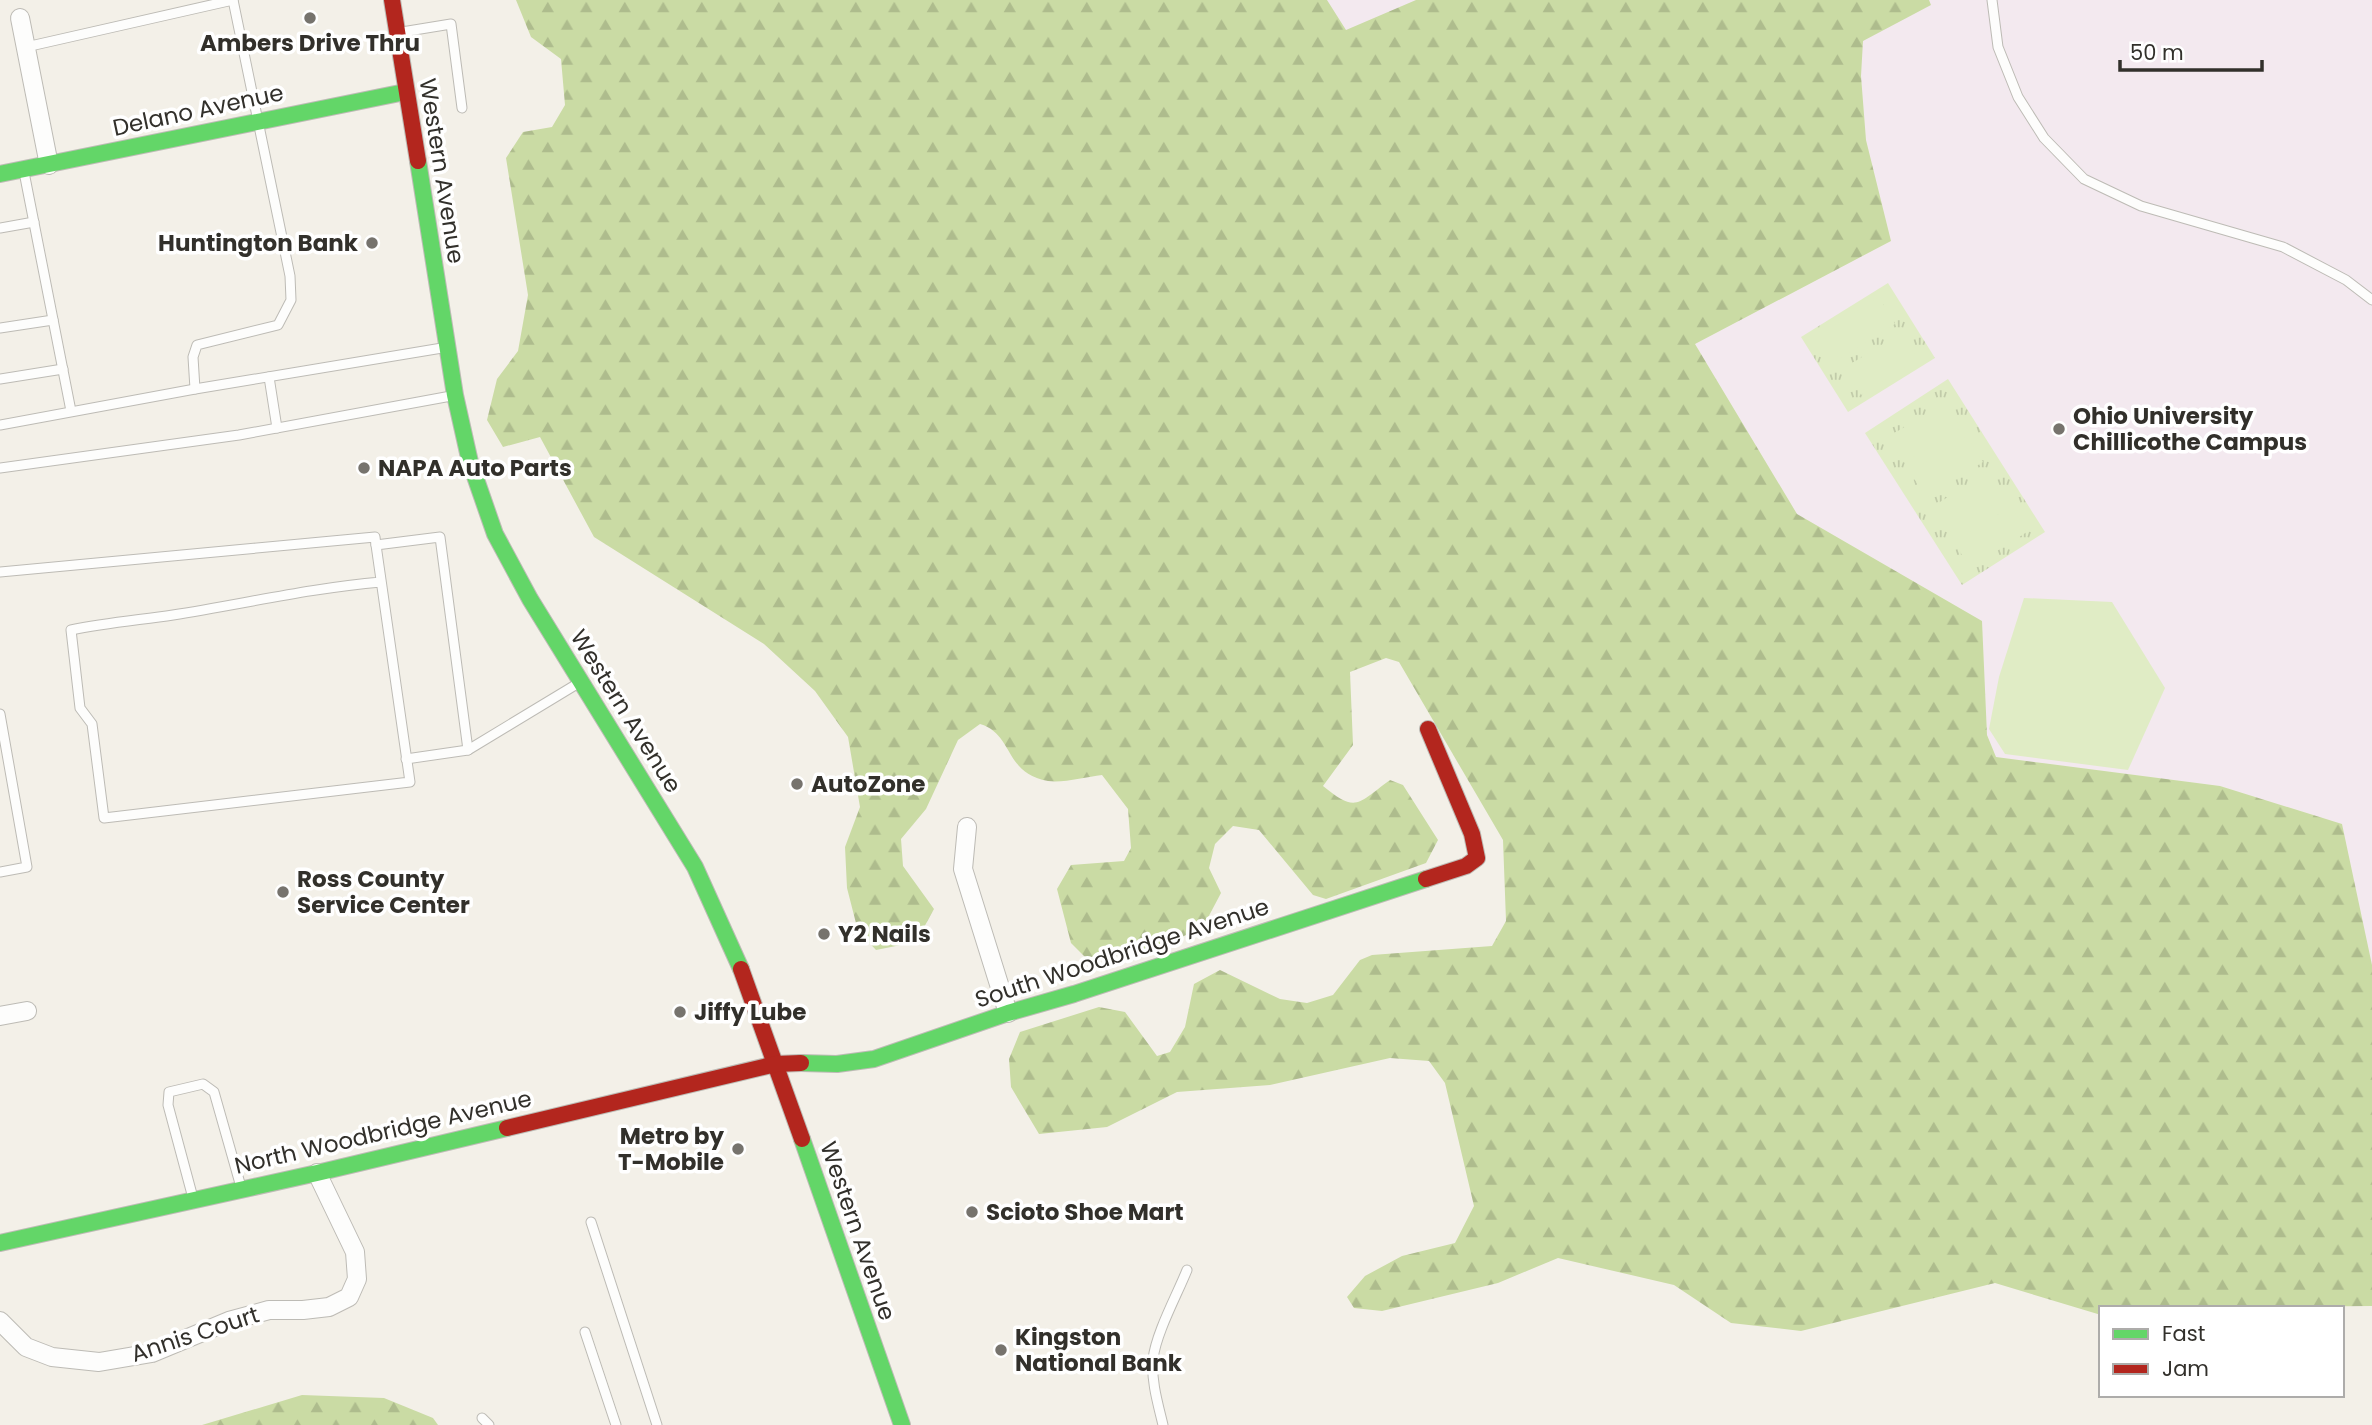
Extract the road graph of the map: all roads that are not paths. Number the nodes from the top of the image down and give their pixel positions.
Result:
1 (233, 0) edge
2 (392, 0) edge
3 (1992, 0) edge
4 (20, 18) dead end
5 (396, 32) junction
6 (26, 47) junction
7 (405, 92) junction
8 (463, 108) dead end
9 (257, 121) junction
10 (49, 165) junction
11 (23, 170) junction
12 (0, 174) edge
13 (34, 222) junction
14 (0, 228) edge
15 (2372, 300) edge
16 (53, 320) junction
17 (0, 328) edge
18 (447, 348) junction
19 (63, 369) junction
20 (269, 377) junction
21 (0, 379) edge
22 (194, 389) junction
23 (455, 395) junction
24 (71, 411) junction
25 (0, 425) edge
26 (277, 428) junction
27 (0, 468) edge
28 (376, 545) junction
29 (0, 572) edge
30 (381, 582) junction
31 (581, 681) junction
32 (0, 714) edge
33 (1428, 729) dead end
34 (468, 750) junction
35 (406, 759) junction
36 (967, 827) dead end
37 (0, 872) edge
38 (27, 1011) dead end
39 (1008, 1013) junction
40 (0, 1016) edge
41 (776, 1064) junction
42 (317, 1172) junction
43 (242, 1189) junction
44 (192, 1198) junction
45 (591, 1222) dead end
46 (0, 1243) edge
47 (1187, 1270) dead end
48 (0, 1321) edge
49 (585, 1332) dead end
50 (617, 1425) edge
51 (657, 1425) edge
52 (902, 1425) edge
53 (1163, 1425) edge

1 - 6 lane
1 - 9 lane
2 - 5 street, Western Avenue
3 - 15 lane
4 - 6 street
5 - 7 street, Western Avenue
5 - 8 lane
6 - 10 street
7 - 9 street, Delano Avenue
7 - 18 street, Western Avenue
9 - 10 street, Delano Avenue
9 - 22 lane
10 - 11 street, Delano Avenue
11 - 12 street, Delano Avenue
11 - 13 lane
13 - 14 lane
13 - 16 lane
16 - 17 lane
16 - 19 lane
18 - 20 lane
18 - 23 street, Western Avenue
19 - 21 lane
19 - 24 lane
20 - 22 lane
20 - 26 lane
22 - 24 lane
23 - 26 lane
23 - 31 street, Western Avenue
24 - 25 lane
26 - 27 lane
28 - 29 lane
28 - 30 lane
28 - 34 lane
30 - 35 lane
30 - 35 lane
31 - 34 lane
31 - 41 street, Western Avenue
32 - 37 lane
33 - 39 street, South Woodbridge Avenue
34 - 35 lane
36 - 39 street
38 - 40 street
39 - 41 street, South Woodbridge Avenue
41 - 42 street, North Woodbridge Avenue
41 - 52 street, Western Avenue
42 - 43 street, North Woodbridge Avenue
42 - 48 street, Annis Court
43 - 44 street, North Woodbridge Avenue
43 - 44 lane
44 - 46 street, North Woodbridge Avenue
45 - 51 lane
47 - 53 lane
49 - 50 lane

